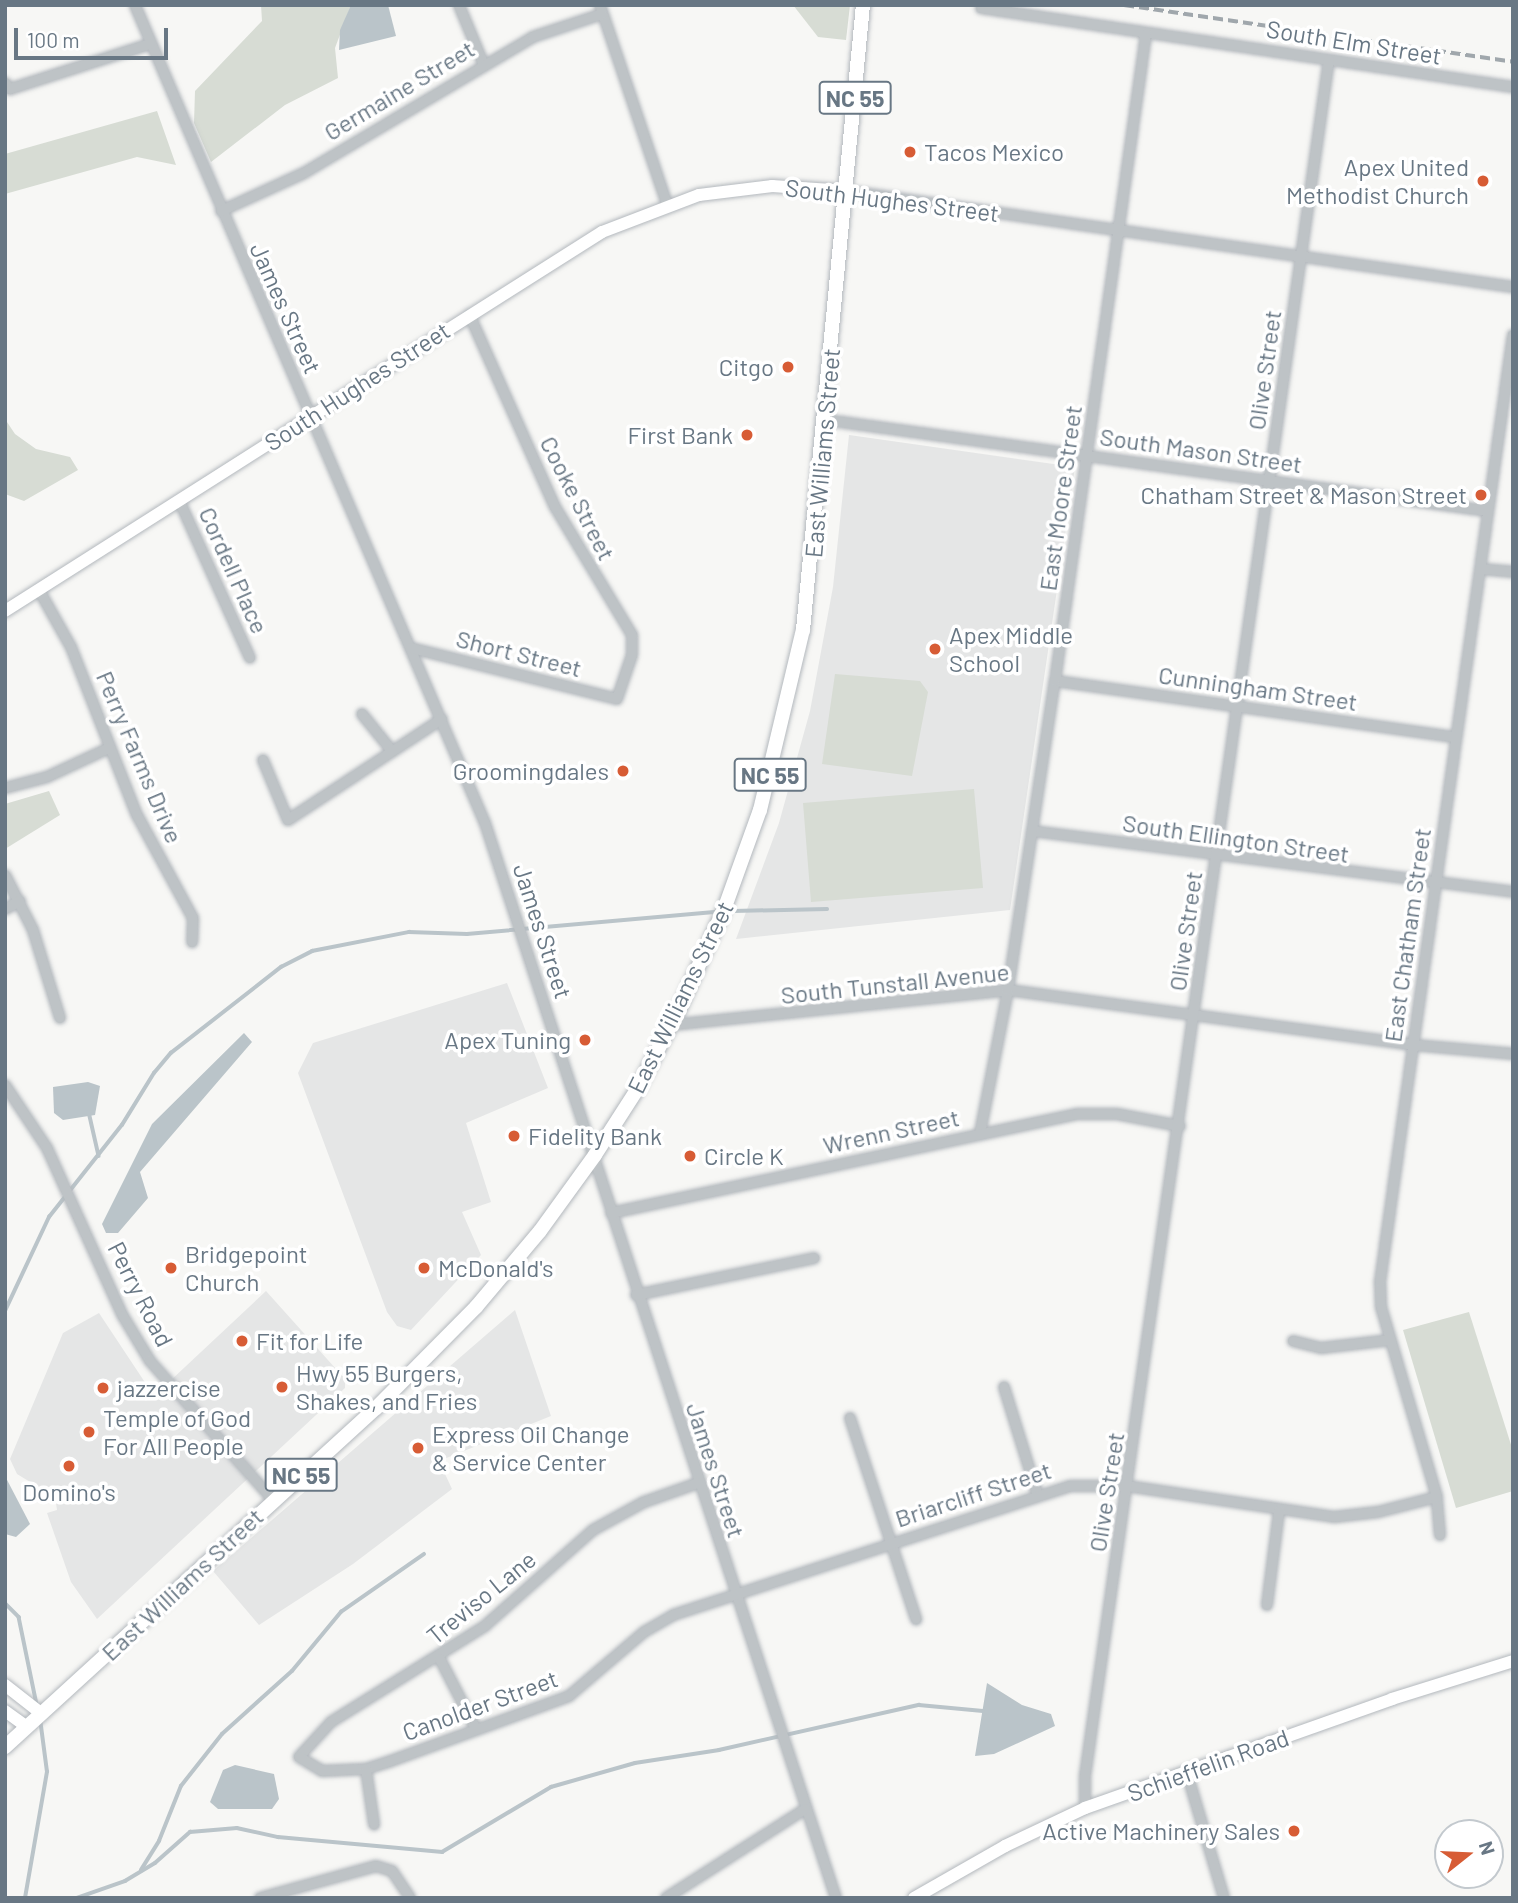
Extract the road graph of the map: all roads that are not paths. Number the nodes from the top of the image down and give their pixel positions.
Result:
1 (135, 5) edge
2 (458, 5) edge
3 (863, 5) edge
4 (981, 8) dead end
5 (601, 10) edge
6 (1146, 34) junction
7 (150, 44) junction
8 (1329, 60) junction
9 (483, 63) junction
10 (5, 83) edge
11 (1513, 87) edge
12 (846, 191) junction
13 (667, 204) junction
14 (221, 211) junction
15 (1118, 230) junction
16 (1301, 258) junction
17 (1513, 287) edge
18 (469, 314) junction
19 (1513, 335) edge
20 (310, 414) junction
21 (826, 420) junction
22 (1087, 455) junction
23 (1270, 480) junction
24 (179, 500) junction
25 (1488, 511) junction
26 (1480, 569) junction
27 (1513, 572) edge
28 (39, 590) junction
29 (5, 611) edge
30 (411, 648) junction
31 (250, 658) dead end
32 (1055, 681) junction
33 (617, 699) joint
34 (1237, 705) junction
35 (362, 714) dead end
36 (442, 719) junction
37 (1455, 737) junction
38 (109, 748) junction
39 (392, 751) junction
40 (263, 760) dead end
41 (5, 788) edge
42 (1032, 831) junction
43 (1217, 858) junction
44 (5, 875) edge
45 (1435, 884) junction
46 (1513, 892) edge
47 (20, 901) junction
48 (5, 909) edge
49 (192, 942) dead end
50 (1008, 990) junction
51 (1195, 1016) junction
52 (60, 1018) dead end
53 (671, 1025) junction
54 (1413, 1045) junction
55 (1513, 1054) edge
56 (5, 1085) edge
57 (1180, 1126) junction
58 (980, 1133) junction
59 (595, 1155) junction
60 (611, 1213) junction
61 (814, 1258) dead end
62 (636, 1295) junction
63 (1391, 1340) junction
64 (1293, 1341) dead end
65 (1004, 1387) dead end
66 (850, 1418) dead end
67 (698, 1483) junction
68 (1127, 1486) junction
69 (1037, 1493) junction
70 (1437, 1497) junction
71 (273, 1500) junction
72 (1279, 1511) junction
73 (1440, 1535) dead end
74 (891, 1542) junction
75 (735, 1593) junction
76 (1267, 1605) dead end
77 (916, 1619) dead end
78 (440, 1659) junction
79 (1513, 1661) edge
80 (5, 1685) edge
81 (5, 1711) edge
82 (42, 1714) junction
83 (27, 1727) junction
84 (476, 1729) junction
85 (5, 1747) edge
86 (299, 1757) joint
87 (366, 1769) junction
88 (1187, 1773) junction
89 (1085, 1808) junction
90 (805, 1809) junction
91 (374, 1824) dead end
92 (260, 1898) edge
93 (410, 1898) edge
94 (666, 1898) edge
95 (836, 1898) edge
96 (914, 1898) edge
97 (1224, 1898) edge

1 - 7 street, James Street
2 - 9 street
3 - 12 main road, East Williams Street / NC 55
4 - 6 street, South Elm Street
5 - 9 street, Germaine Street
5 - 13 street
6 - 8 street, South Elm Street
6 - 15 street, East Moore Street
7 - 10 street
7 - 14 street, James Street
8 - 11 street, South Elm Street
8 - 16 street, Olive Street
9 - 14 street, Germaine Street
12 - 13 street, South Hughes Street
12 - 15 street, South Hughes Street
12 - 21 main road, East Williams Street / NC 55
13 - 18 street, South Hughes Street
14 - 20 street, James Street
15 - 16 street, South Hughes Street
15 - 22 street, East Moore Street
16 - 17 street, South Hughes Street
16 - 23 street, Olive Street
18 - 20 street, South Hughes Street
18 - 33 street, Cooke Street
19 - 25 street, East Chatham Street
20 - 24 street, South Hughes Street
20 - 30 street, James Street
21 - 22 street, South Mason Street
21 - 53 main road, East Williams Street / NC 55
22 - 23 street, South Mason Street
22 - 32 street, East Moore Street
23 - 25 street, South Mason Street
23 - 34 street, Olive Street
24 - 28 street, South Hughes Street
24 - 31 street, Cordell Place
25 - 26 street, East Chatham Street
26 - 27 street
26 - 37 street, East Chatham Street
28 - 29 street, South Hughes Street
28 - 38 street, Perry Farms Drive
30 - 33 street, Short Street
30 - 36 street, James Street
32 - 34 street, Cunningham Street
32 - 42 street, East Moore Street
34 - 37 street, Cunningham Street
34 - 43 street, Olive Street
35 - 39 street
36 - 39 street
36 - 59 street, James Street
37 - 45 street, East Chatham Street
38 - 41 street
38 - 49 street, Perry Farms Drive
39 - 40 street
42 - 43 street, South Ellington Street
42 - 50 street, East Moore Street
43 - 45 street, South Ellington Street
43 - 51 street, Olive Street
44 - 47 street
45 - 46 street, South Ellington Street
45 - 54 street, East Chatham Street
47 - 48 street
47 - 52 street
50 - 51 street, South Tunstall Avenue
50 - 53 street, South Tunstall Avenue
50 - 58 street, East Moore Street
51 - 54 street, South Tunstall Avenue
51 - 57 street, Olive Street
53 - 59 main road, East Williams Street / NC 55
54 - 55 street, South Tunstall Avenue
54 - 63 street, East Chatham Street
56 - 71 street, Perry Road
57 - 58 street, Wrenn Street
57 - 68 street, Olive Street
58 - 60 street, Wrenn Street
59 - 60 street, James Street
59 - 71 main road, East Williams Street / NC 55
60 - 62 street, James Street
61 - 62 street
62 - 67 street, James Street
63 - 64 street
63 - 70 street, East Chatham Street
65 - 69 street
66 - 74 street
67 - 75 street, James Street
67 - 78 street, Treviso Lane
68 - 69 street, Briarcliff Street
68 - 72 street, Briarcliff Street
68 - 89 street, Olive Street
69 - 74 street, Briarcliff Street
70 - 72 street, Briarcliff Street
70 - 73 street, East Chatham Street
71 - 82 main road, East Williams Street / NC 55
72 - 76 street
74 - 75 street, Briarcliff Street
74 - 77 street
75 - 84 street, Canolder Street
75 - 90 street, James Street
78 - 84 street
78 - 86 street, Treviso Lane
79 - 88 street, Schieffelin Road
80 - 82 street
81 - 83 street
82 - 83 main road, East Williams Street / NC 55
83 - 85 main road, East Williams Street / NC 55
84 - 87 street, Canolder Street
86 - 87 street, Canolder Street
87 - 91 street
88 - 89 street, Schieffelin Road
88 - 97 street
89 - 96 street, Schieffelin Road
90 - 94 street
90 - 95 street, James Street
92 - 93 street

